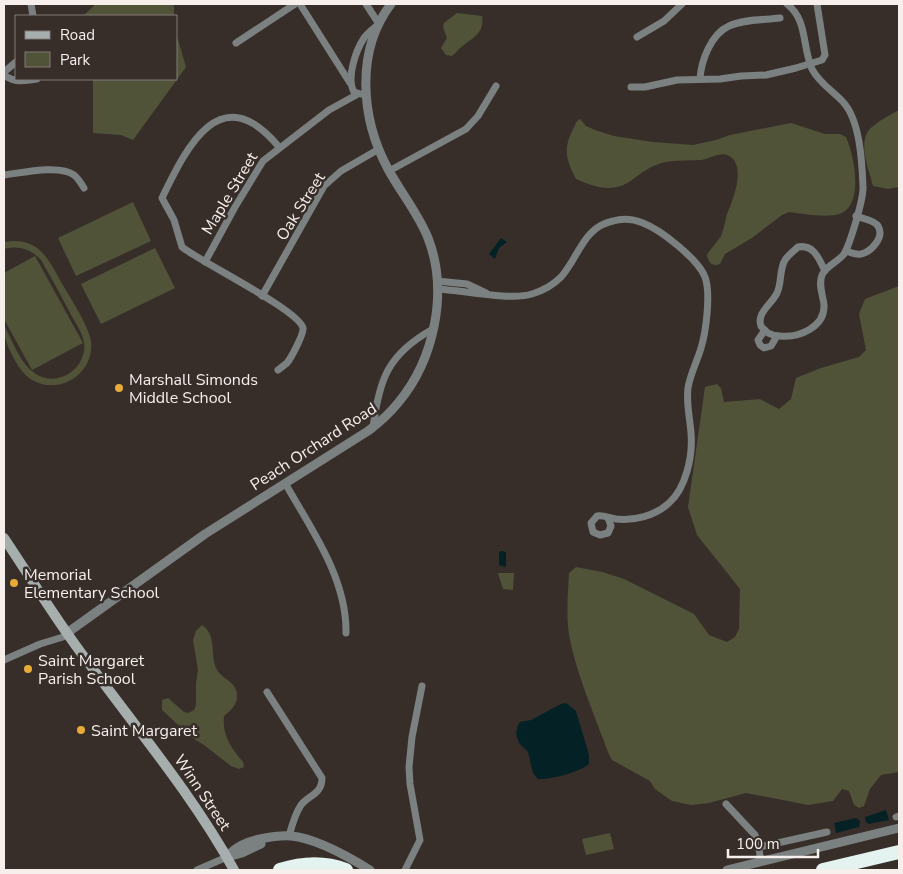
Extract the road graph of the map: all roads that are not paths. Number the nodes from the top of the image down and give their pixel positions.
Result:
1 (295, 4) edge
2 (300, 4) edge
3 (366, 4) edge
4 (391, 4) edge
5 (682, 4) edge
6 (787, 4) edge
7 (817, 4) edge
8 (780, 18) dead end
9 (379, 24) junction
10 (637, 37) dead end
11 (236, 44) dead end
12 (15, 63) edge
13 (810, 64) junction
14 (4, 74) edge
15 (700, 79) junction
16 (32, 80) edge
17 (350, 83) junction
18 (496, 86) dead end
19 (631, 88) dead end
20 (362, 94) junction
21 (279, 147) junction
22 (378, 149) junction
23 (389, 171) junction
24 (4, 175) edge
25 (84, 188) dead end
26 (856, 216) junction
27 (846, 251) junction
28 (205, 262) junction
29 (825, 271) junction
30 (437, 285) junction
31 (262, 296) junction
32 (433, 329) junction
33 (765, 330) junction
34 (777, 336) junction
35 (278, 370) dead end
36 (373, 428) junction
37 (285, 483) junction
38 (608, 518) dead end
39 (4, 538) edge
40 (346, 633) dead end
41 (67, 634) junction
42 (4, 660) edge
43 (422, 686) dead end
44 (267, 692) dead end
45 (726, 804) dead end
46 (899, 828) edge
47 (827, 832) dead end
48 (289, 836) junction
49 (759, 847) junction
50 (899, 852) edge
51 (227, 857) junction
52 (215, 862) junction
53 (762, 862) junction
54 (298, 868) edge
55 (197, 870) edge
56 (218, 870) edge
57 (234, 870) edge
58 (280, 870) edge
59 (346, 870) edge
60 (370, 870) edge
61 (406, 870) edge
62 (727, 870) edge
63 (823, 870) edge

1 - 11 street
2 - 17 street
3 - 9 street
4 - 9 street, Peach Orchard Road
5 - 10 street
6 - 13 street
7 - 13 street
8 - 15 street
9 - 17 street, Peach Orchard Road
9 - 20 street, Peach Orchard Road
12 - 14 street
13 - 15 street
13 - 26 street
14 - 16 street
15 - 19 street
17 - 20 street, Peach Orchard Road
18 - 23 street
20 - 21 street, Maple Street
20 - 22 street, Peach Orchard Road
21 - 28 street, Maple Street
21 - 28 street
22 - 23 street, Peach Orchard Road
22 - 31 street, Oak Street
23 - 30 street, Peach Orchard Road
24 - 25 street
26 - 27 street
26 - 27 street
27 - 29 street
28 - 31 street
29 - 33 street
29 - 34 street
30 - 32 street, Peach Orchard Road
30 - 38 street
31 - 35 street
32 - 36 street, Peach Orchard Road
32 - 36 street
33 - 34 street
33 - 34 street
36 - 37 street, Peach Orchard Road
37 - 40 street
37 - 41 street, Peach Orchard Road
39 - 41 main road, Winn Street
41 - 42 street
41 - 51 main road, Winn Street
43 - 61 street
44 - 48 street
45 - 49 street
46 - 53 street
47 - 49 street
48 - 51 street
48 - 60 street
49 - 53 street
50 - 63 highway
51 - 52 street
51 - 57 main road, Winn Street
52 - 55 street
52 - 56 street
53 - 62 street
54 - 58 highway
54 - 59 highway

